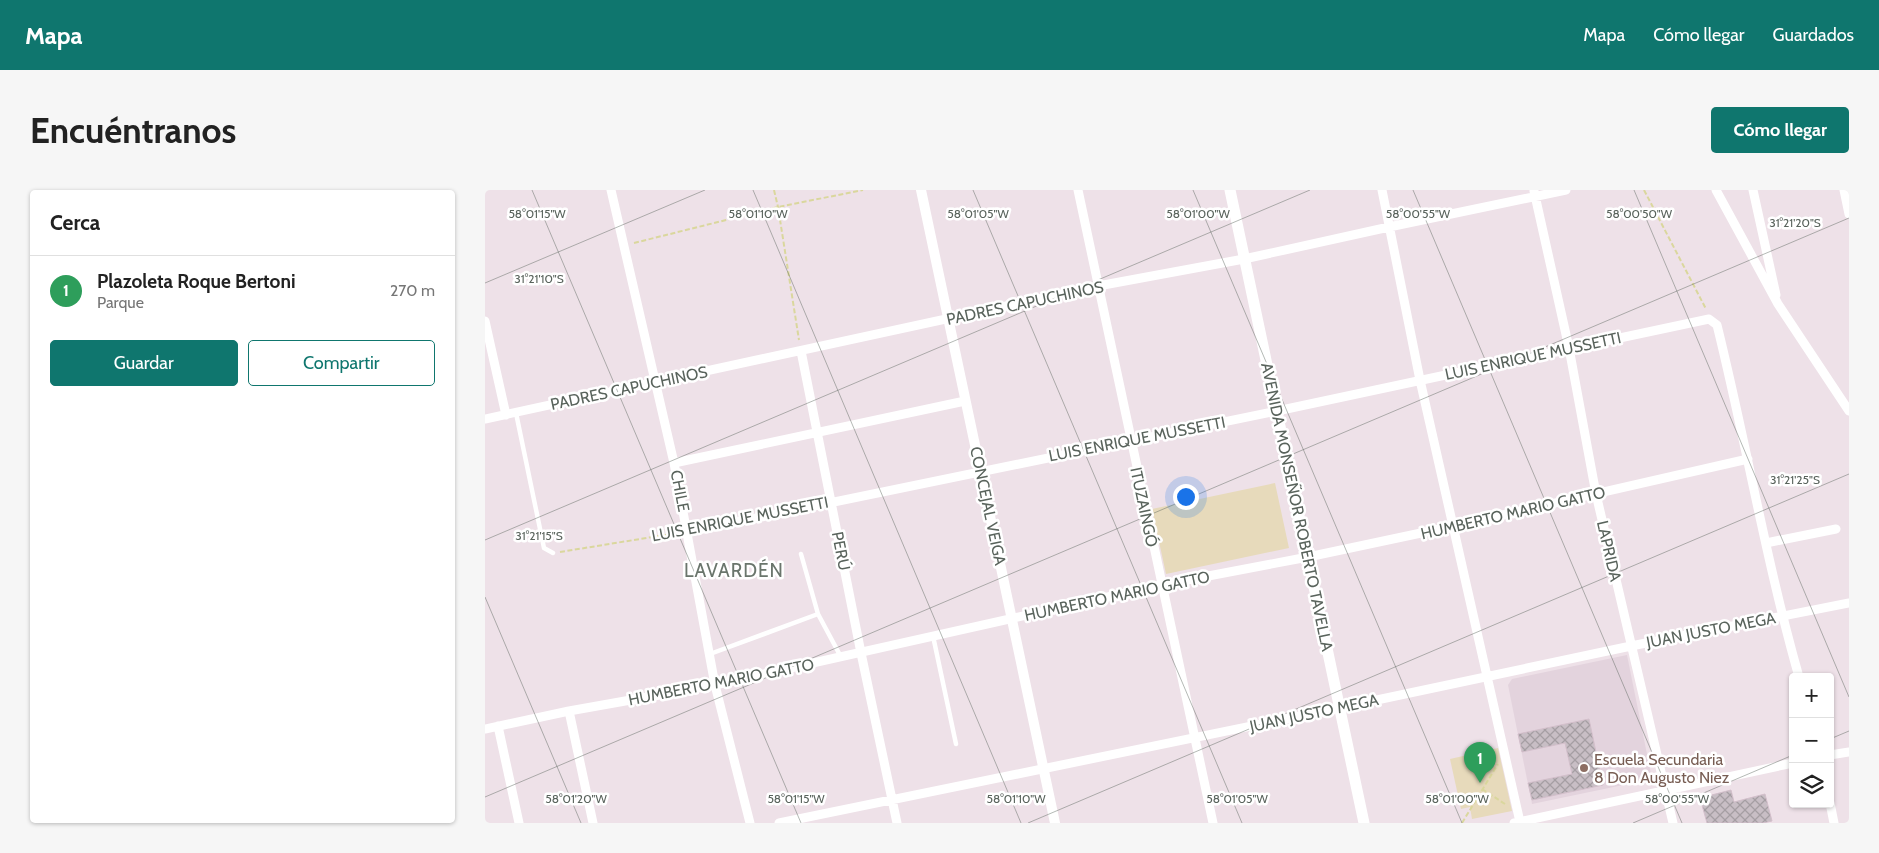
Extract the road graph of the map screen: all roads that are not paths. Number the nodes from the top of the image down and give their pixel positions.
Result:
1 (611, 190) edge
2 (921, 190) edge
3 (1078, 190) edge
4 (1230, 190) edge
5 (1382, 190) edge
6 (1566, 190) edge
7 (1716, 190) edge
8 (1753, 190) edge
9 (1844, 190) edge
10 (1535, 193) edge
11 (1849, 214) edge
12 (1389, 227) junction
13 (1244, 259) junction
14 (1098, 286) junction
15 (1778, 304) junction
16 (948, 319) junction
17 (485, 321) edge
18 (1569, 348) junction
19 (801, 351) junction
20 (1420, 380) junction
21 (656, 382) junction
22 (965, 400) junction
23 (1277, 410) junction
24 (1849, 411) edge
25 (516, 413) junction
26 (505, 415) junction
27 (485, 419) edge
28 (817, 432) junction
29 (1130, 440) junction
30 (1747, 459) junction
31 (674, 463) junction
32 (980, 471) junction
33 (1596, 494) junction
34 (831, 501) junction
35 (1454, 526) junction
36 (1836, 529) dead end
37 (688, 532) junction
38 (1766, 543) junction
39 (553, 553) road end
40 (801, 554) dead end
41 (1308, 557) junction
42 (1161, 585) junction
43 (1849, 603) edge
44 (818, 614) junction
45 (1782, 616) junction
46 (1012, 618) junction
47 (933, 636) junction
48 (1631, 646) junction
49 (861, 653) junction
50 (709, 654) junction
51 (841, 658) junction
52 (1798, 673) edge
53 (1486, 676) junction
54 (715, 685) junction
55 (1339, 708) junction
56 (569, 711) junction
57 (498, 726) junction
58 (485, 729) edge
59 (1194, 738) junction
60 (956, 744) dead end
61 (1849, 752) edge
62 (1834, 755) edge
63 (1789, 764) edge
64 (1043, 769) junction
65 (1666, 789) junction
66 (892, 800) junction
67 (1831, 808) edge
68 (1517, 819) edge
69 (519, 823) edge
70 (593, 823) edge
71 (750, 823) edge
72 (779, 823) edge
73 (897, 823) edge
74 (1055, 823) edge
75 (1213, 823) edge
76 (1364, 823) edge
77 (1673, 823) edge
78 (1834, 823) edge

1 - 21 street, CHILE
2 - 16 street, CONCEJAL VEIGA
3 - 14 street, ITUZAINGÓ
4 - 13 main road, AVENIDA MONSEÑOR ROBERTO TAVELLA
5 - 12 street
6 - 10 street, PADRES CAPUCHINOS
7 - 15 street
8 - 15 street
9 - 11 street
10 - 12 street, PADRES CAPUCHINOS
10 - 18 street, LAPRIDA
12 - 13 street, PADRES CAPUCHINOS
12 - 20 street
13 - 14 street, PADRES CAPUCHINOS
13 - 23 main road, AVENIDA MONSEÑOR ROBERTO TAVELLA
14 - 16 street, PADRES CAPUCHINOS
14 - 29 street, ITUZAINGÓ
15 - 24 street
16 - 19 street, PADRES CAPUCHINOS
16 - 22 street, CONCEJAL VEIGA
17 - 26 street
18 - 20 street, LUIS ENRIQUE MUSSETTI
18 - 30 street, LUIS ENRIQUE MUSSETTI
18 - 33 street, LAPRIDA
19 - 21 street, PADRES CAPUCHINOS
19 - 28 street, PERÚ
20 - 23 street, LUIS ENRIQUE MUSSETTI
20 - 35 street
21 - 25 street, PADRES CAPUCHINOS
21 - 31 street, CHILE
22 - 28 street
22 - 32 street, CONCEJAL VEIGA
23 - 29 street, LUIS ENRIQUE MUSSETTI
23 - 41 main road, AVENIDA MONSEÑOR ROBERTO TAVELLA
25 - 26 street, PADRES CAPUCHINOS
25 - 39 lane
26 - 27 street, PADRES CAPUCHINOS
28 - 31 street
28 - 34 street, PERÚ
29 - 32 street, LUIS ENRIQUE MUSSETTI
29 - 42 street, ITUZAINGÓ
30 - 33 street, HUMBERTO MARIO GATTO
30 - 38 street
31 - 37 street, CHILE
32 - 34 street, LUIS ENRIQUE MUSSETTI
32 - 46 street, CONCEJAL VEIGA
33 - 35 street, HUMBERTO MARIO GATTO
33 - 48 street, LAPRIDA
34 - 37 street, LUIS ENRIQUE MUSSETTI
34 - 49 street, PERÚ
35 - 41 street, HUMBERTO MARIO GATTO
35 - 53 street
36 - 38 street
37 - 50 street, CHILE
38 - 45 street
40 - 44 lane
41 - 42 street, HUMBERTO MARIO GATTO
41 - 55 main road, AVENIDA MONSEÑOR ROBERTO TAVELLA
42 - 46 street, HUMBERTO MARIO GATTO
42 - 59 street, ITUZAINGÓ
43 - 45 street, JUAN JUSTO MEGA
44 - 50 lane
44 - 51 lane
45 - 48 street, JUAN JUSTO MEGA
45 - 52 street
46 - 47 street, HUMBERTO MARIO GATTO
46 - 64 street, CONCEJAL VEIGA
47 - 49 street, HUMBERTO MARIO GATTO
47 - 60 lane
48 - 53 street, JUAN JUSTO MEGA
48 - 65 street, LAPRIDA
49 - 51 street, HUMBERTO MARIO GATTO
49 - 66 street, PERÚ
50 - 54 street, CHILE
51 - 54 street, HUMBERTO MARIO GATTO
53 - 55 street, JUAN JUSTO MEGA
53 - 68 street
54 - 56 street, HUMBERTO MARIO GATTO
54 - 71 street, CHILE
55 - 59 street, JUAN JUSTO MEGA
55 - 76 main road, AVENIDA MONSEÑOR ROBERTO TAVELLA
56 - 57 street, HUMBERTO MARIO GATTO
56 - 70 street
57 - 58 street, HUMBERTO MARIO GATTO
57 - 69 street
59 - 64 street, JUAN JUSTO MEGA
59 - 75 street, ITUZAINGÓ
61 - 62 street
63 - 65 street
64 - 66 street, JUAN JUSTO MEGA
64 - 74 street, CONCEJAL VEIGA
65 - 68 street
65 - 77 street, LAPRIDA
66 - 72 street, JUAN JUSTO MEGA
66 - 73 street, PERÚ
67 - 78 street

